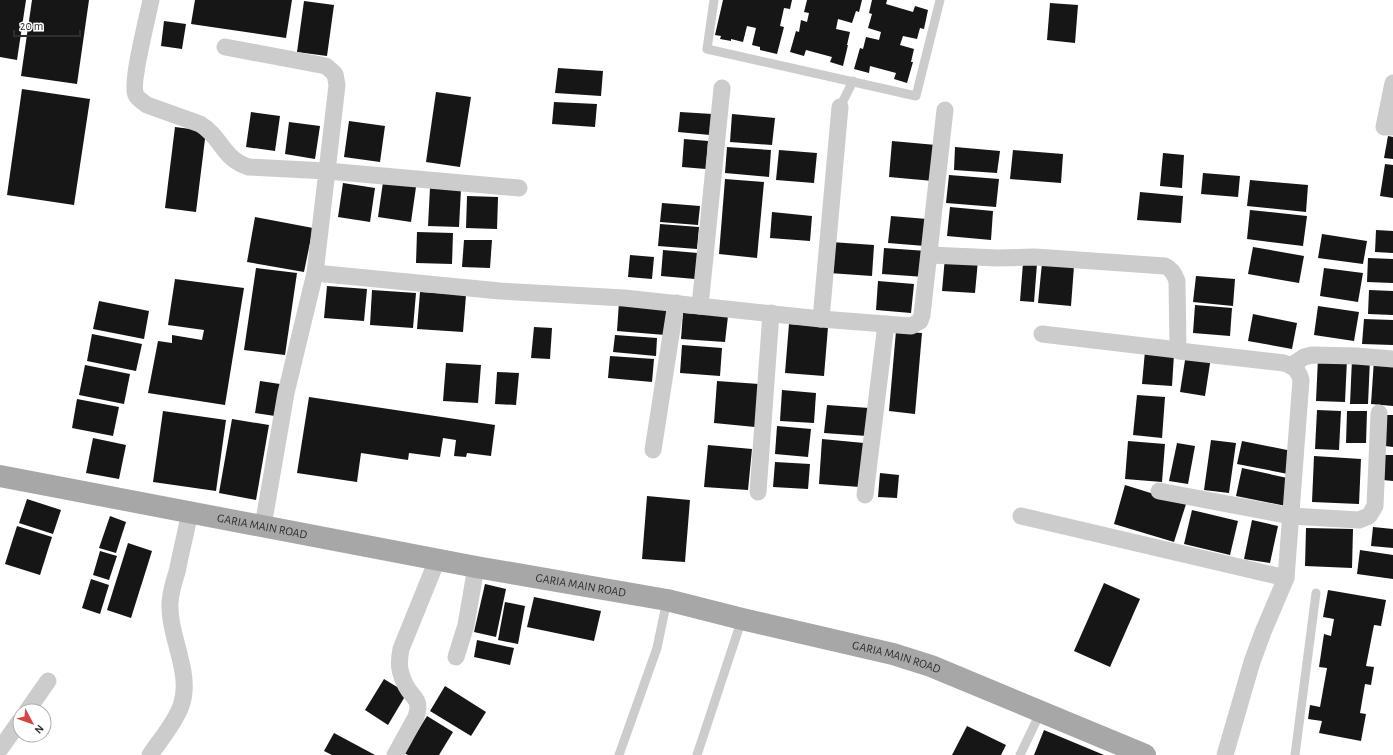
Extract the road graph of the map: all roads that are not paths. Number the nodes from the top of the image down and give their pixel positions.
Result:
1 (151, 0) edge
2 (714, 0) edge
3 (940, 0) edge
4 (225, 47) dead end
5 (853, 81) junction
6 (1393, 83) edge
7 (722, 88) dead end
8 (840, 107) joint
9 (945, 110) dead end
10 (1393, 127) edge
11 (327, 171) junction
12 (519, 188) dead end
13 (930, 255) junction
14 (315, 273) junction
15 (676, 303) junction
16 (700, 306) junction
17 (771, 313) junction
18 (821, 319) junction
19 (886, 324) junction
20 (1042, 334) dead end
21 (1178, 350) junction
22 (1393, 359) edge
23 (1292, 365) junction
24 (1379, 413) dead end
25 (653, 450) dead end
26 (0, 476) edge
27 (1159, 491) dead end
28 (758, 492) dead end
29 (865, 495) dead end
30 (190, 512) junction
31 (1021, 516) dead end
32 (1291, 516) junction
33 (263, 526) junction
34 (437, 560) junction
35 (476, 567) junction
36 (1286, 578) junction
37 (1316, 593) dead end
38 (667, 600) junction
39 (742, 619) junction
40 (456, 657) dead end
41 (48, 682) dead end
42 (33, 703) edge
43 (1041, 711) junction
44 (12, 732) edge
45 (0, 749) edge
46 (1136, 754) edge
47 (150, 755) edge
48 (395, 755) edge
49 (619, 755) edge
50 (697, 755) edge
51 (1020, 755) edge
52 (1226, 755) edge
53 (1295, 755) edge

1 - 11 street
2 - 5 lane
3 - 5 lane
4 - 11 street
5 - 8 lane
6 - 10 street
7 - 16 street
8 - 18 street
9 - 13 street
11 - 12 street
11 - 14 street
13 - 19 street
13 - 21 street
14 - 15 street
14 - 33 street
15 - 16 street
15 - 25 street
16 - 17 street
17 - 18 street
17 - 28 street
18 - 19 street
19 - 29 street
20 - 21 street
21 - 23 street
22 - 23 street
23 - 32 street
24 - 32 street
26 - 30 main road, GARIA MAIN ROAD
27 - 32 street
30 - 33 main road, GARIA MAIN ROAD
30 - 47 street
31 - 36 street
32 - 36 street
33 - 34 main road, GARIA MAIN ROAD
34 - 35 main road, GARIA MAIN ROAD
34 - 48 street
35 - 38 main road, GARIA MAIN ROAD
35 - 40 street
36 - 52 street
37 - 53 lane
38 - 39 main road, GARIA MAIN ROAD
38 - 49 lane
39 - 43 main road, GARIA MAIN ROAD
39 - 50 lane
41 - 42 street
43 - 46 main road, GARIA MAIN ROAD
43 - 51 lane
44 - 45 street

